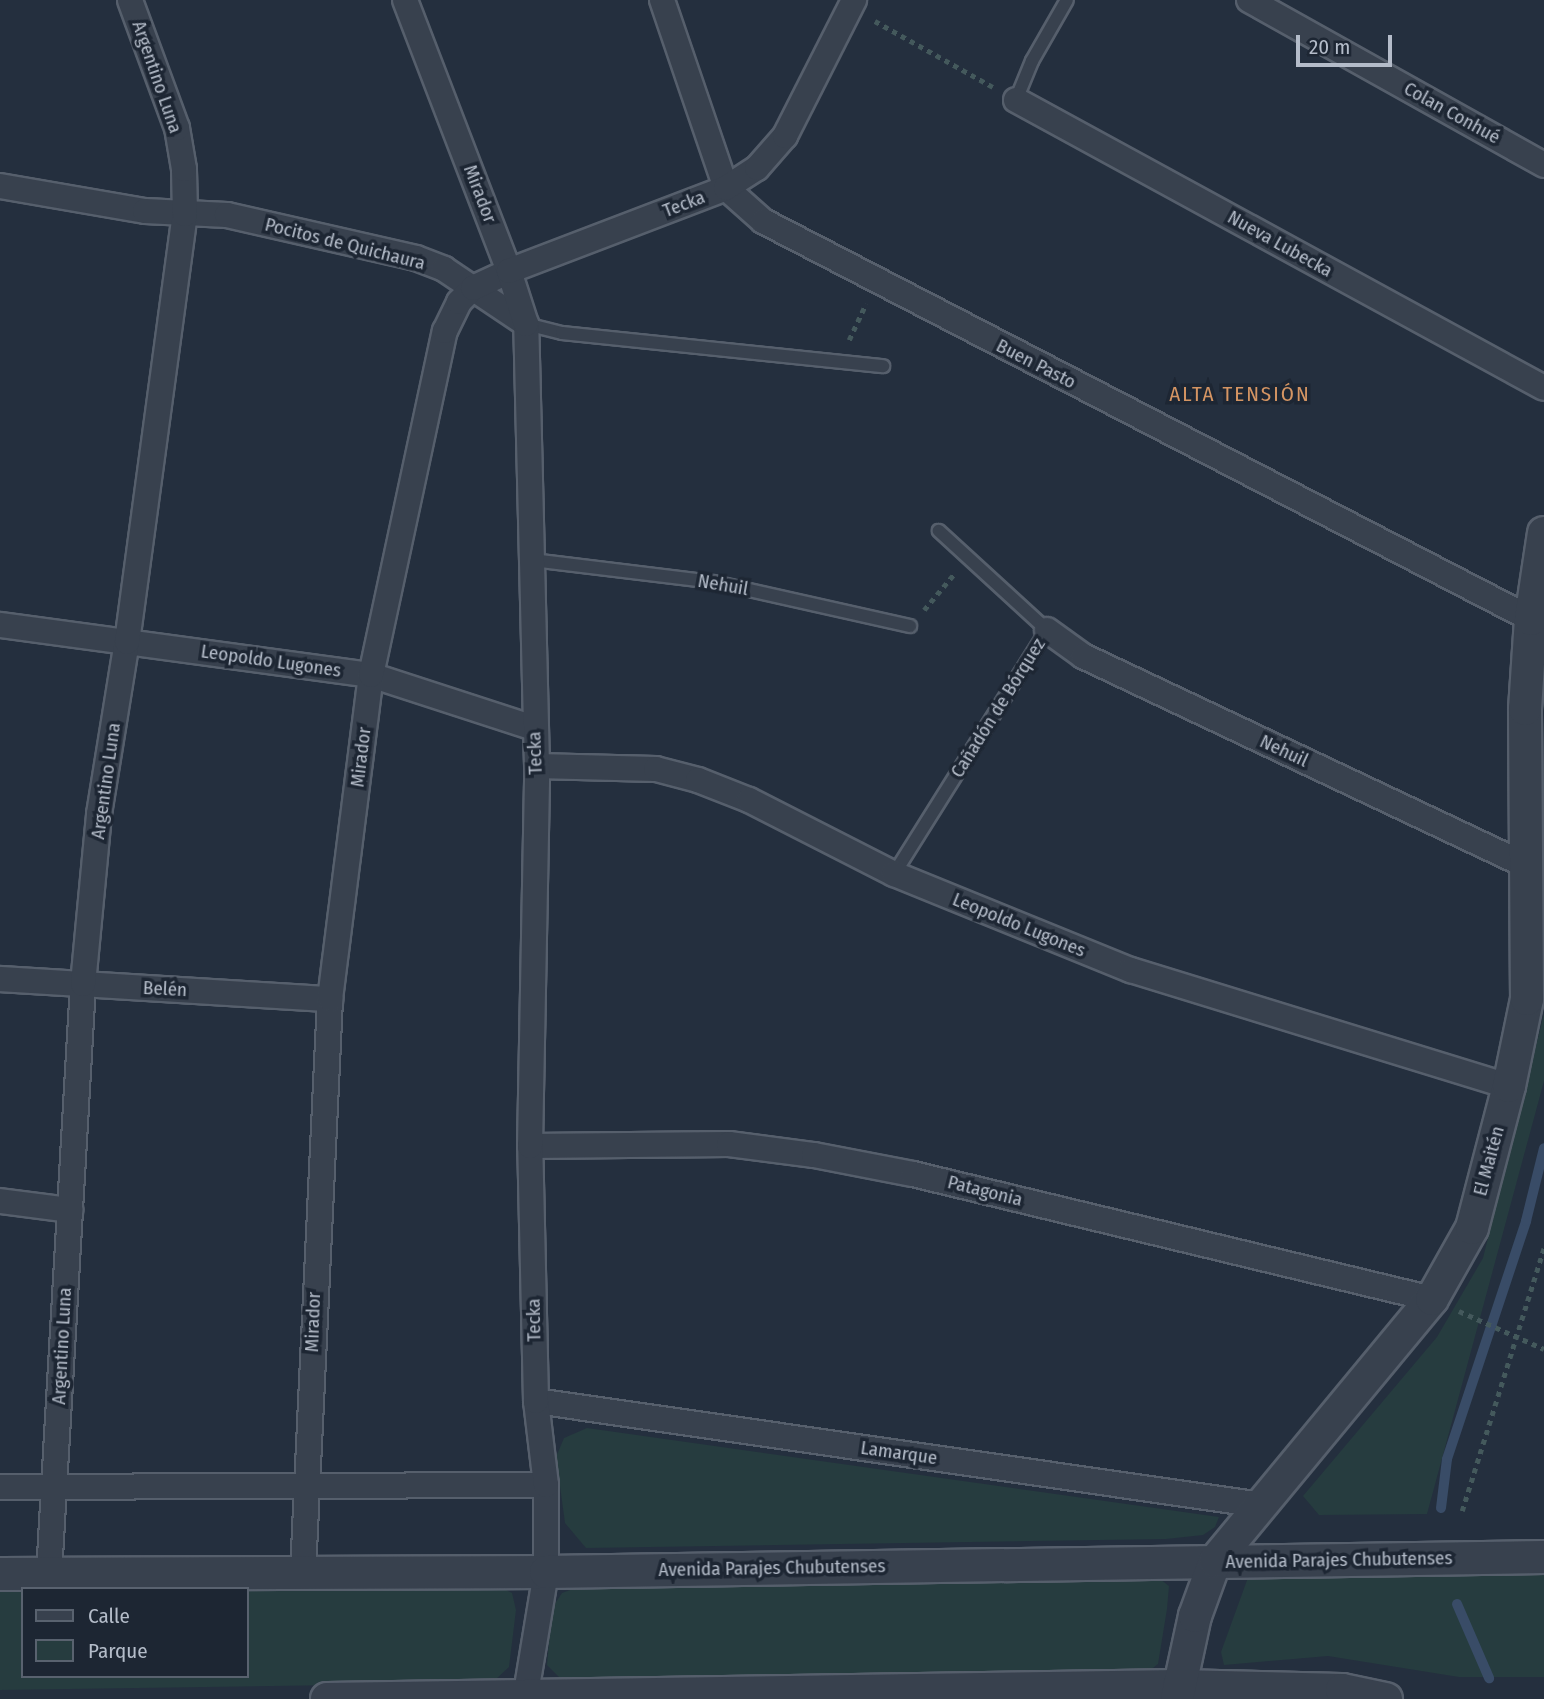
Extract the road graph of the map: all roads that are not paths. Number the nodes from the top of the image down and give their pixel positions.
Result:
1 (130, 0) edge
2 (405, 0) edge
3 (662, 0) edge
4 (1067, 0) edge
5 (1249, 0) edge
6 (852, 4) edge
7 (1016, 100) joint
8 (1544, 165) edge
9 (0, 186) edge
10 (726, 188) junction
11 (185, 214) junction
12 (509, 271) junction
13 (473, 288) junction
14 (526, 324) junction
15 (883, 366) dead end
16 (1544, 388) edge
17 (939, 531) dead end
18 (1544, 533) edge
19 (532, 561) junction
20 (1531, 619) junction
21 (0, 625) edge
22 (910, 626) road end
23 (1047, 630) junction
24 (127, 642) junction
25 (371, 675) junction
26 (534, 728) junction
27 (537, 766) junction
28 (1525, 865) junction
29 (894, 874) junction
30 (0, 978) edge
31 (83, 984) junction
32 (330, 999) junction
33 (1509, 1086) junction
34 (530, 1146) junction
35 (0, 1201) edge
36 (70, 1210) junction
37 (1432, 1299) junction
38 (536, 1401) junction
39 (546, 1485) junction
40 (0, 1486) edge
41 (54, 1486) junction
42 (306, 1486) junction
43 (1261, 1505) junction
44 (1544, 1557) edge
45 (1215, 1561) junction
46 (303, 1572) junction
47 (546, 1572) junction
48 (0, 1574) edge
49 (49, 1574) junction
50 (1178, 1692) edge
51 (422, 1698) edge
52 (525, 1698) edge
53 (327, 1699) edge
54 (1384, 1699) edge

1 - 11 street, Argentino Luna
2 - 12 street, Mirador
3 - 10 street, Buen Pasto
4 - 7 lane
5 - 8 street, Colan Conhué
6 - 10 street, Tecka
7 - 16 street, Nueva Lubecka
9 - 11 street, Pocitos de Quichaura
10 - 12 street, Tecka
10 - 20 street, Buen Pasto
11 - 13 street, Pocitos de Quichaura
11 - 24 street, Argentino Luna
12 - 13 street, Mirador
12 - 14 street, Tecka
13 - 14 street, Pocitos de Quichaura
13 - 25 street, Mirador
14 - 15 lane, Pocitos de Quichaura
14 - 19 street, Tecka
17 - 23 lane, Cañadón de Bórquez
18 - 20 street, El Maitén
19 - 22 lane, Nehuil
19 - 26 street, Tecka
20 - 28 street, El Maitén
21 - 24 street, Leopoldo Lugones
23 - 28 street, Nehuil
23 - 29 lane, Cañadón de Bórquez
24 - 25 street, Leopoldo Lugones
24 - 31 street, Argentino Luna
25 - 26 street, Leopoldo Lugones
25 - 32 street, Mirador
26 - 27 street, Tecka
27 - 29 street, Leopoldo Lugones
27 - 34 street, Tecka
28 - 33 street, El Maitén
29 - 33 street, Leopoldo Lugones
30 - 31 street, Belén
31 - 32 street, Belén
31 - 36 street, Argentino Luna
32 - 42 street, Mirador
33 - 37 street, El Maitén
34 - 37 street, Patagonia
34 - 38 street, Tecka
35 - 36 street
36 - 41 street, Argentino Luna
37 - 43 street, El Maitén
38 - 39 street, Tecka
38 - 43 street, Lamarque
39 - 42 street
39 - 47 street, Tecka
40 - 41 street
41 - 42 street
41 - 49 street, Argentino Luna
42 - 46 street, Mirador
43 - 45 street, El Maitén
44 - 45 street, Avenida Parajes Chubutenses
45 - 47 street, Avenida Parajes Chubutenses
45 - 50 street, El Maitén
46 - 47 street, Avenida Parajes Chubutenses
46 - 49 street, Avenida Parajes Chubutenses
47 - 52 street, Tecka
48 - 49 street, Avenida Parajes Chubutenses
50 - 52 street
50 - 54 street
51 - 52 street
51 - 53 street

